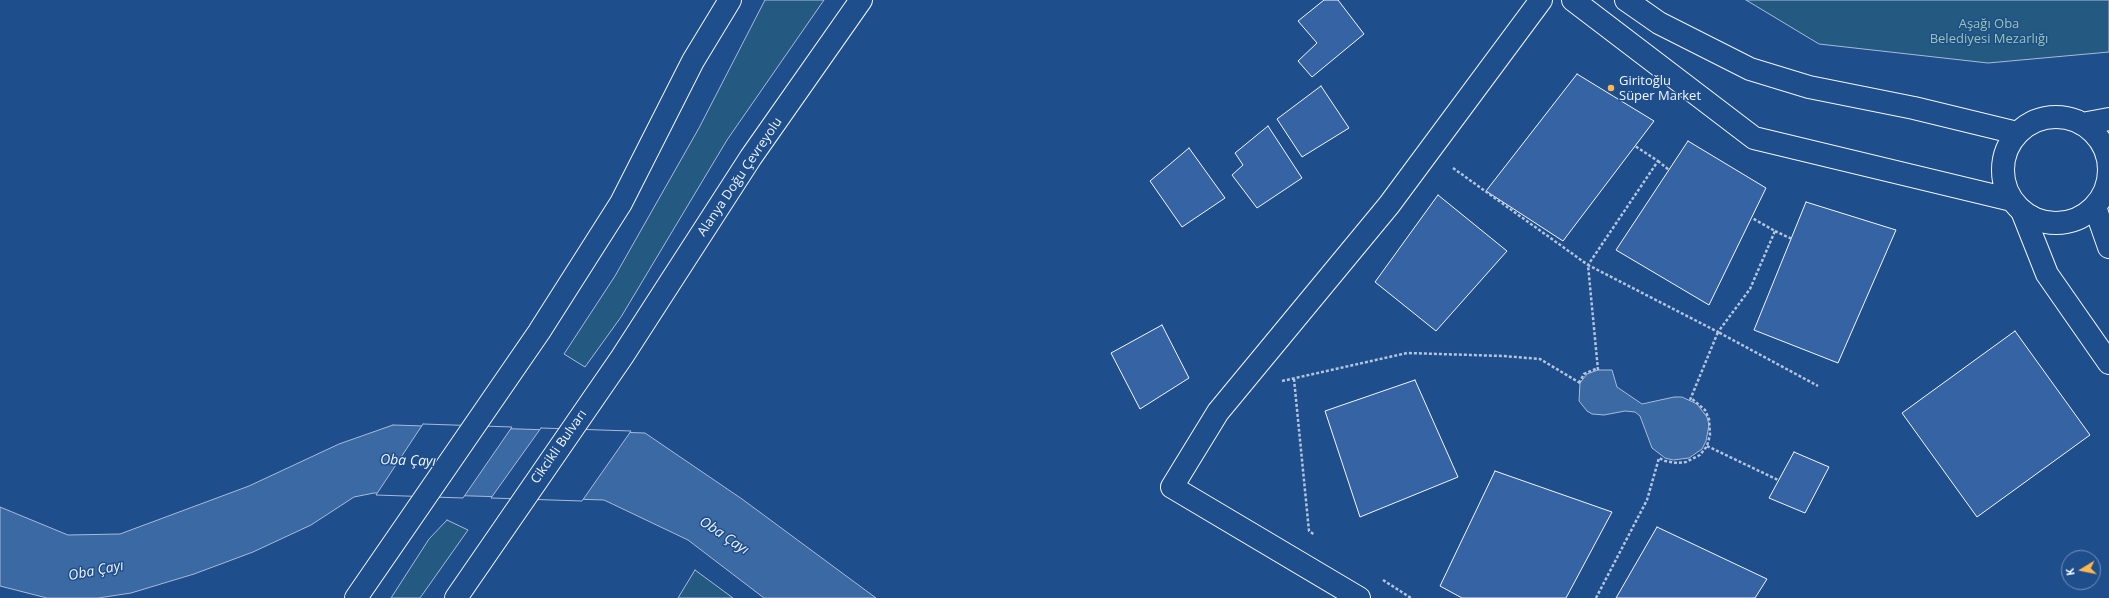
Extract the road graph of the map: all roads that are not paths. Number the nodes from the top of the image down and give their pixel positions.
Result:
1 (730, 0) edge
2 (861, 0) edge
3 (1541, 0) edge
4 (1573, 0) edge
5 (1626, 0) edge
6 (2109, 119) edge
7 (2082, 124) junction
8 (2017, 133) junction
9 (2103, 195) edge
10 (2017, 206) junction
11 (2109, 247) edge
12 (622, 357) joint
13 (2109, 363) edge
14 (356, 598) edge
15 (456, 598) edge
16 (1359, 598) edge

1 - 14 main road
2 - 12 main road, Alanya Doğu Çevreyolu
3 - 16 main road
4 - 10 main road
5 - 8 main road
6 - 7 main road
7 - 8 main road
7 - 9 main road
8 - 10 main road
9 - 10 main road
9 - 11 main road
10 - 13 main road
12 - 15 main road, Cikcikli Bulvarı

